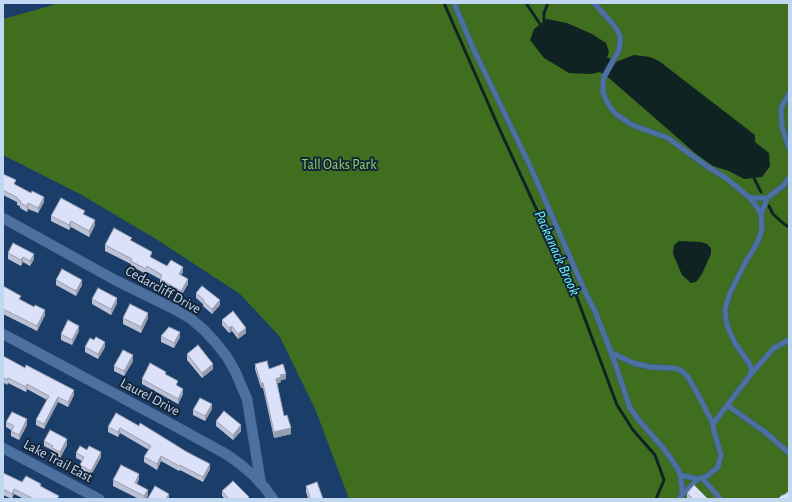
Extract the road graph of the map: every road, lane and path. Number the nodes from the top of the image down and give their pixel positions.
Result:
1 (454, 3) edge
2 (594, 3) edge
3 (789, 94) edge
4 (789, 148) edge
5 (789, 178) edge
6 (750, 198) junction
7 (767, 198) junction
8 (761, 215) junction
9 (3, 218) edge
10 (3, 334) edge
11 (789, 340) edge
12 (612, 353) junction
13 (751, 374) junction
14 (727, 405) junction
15 (713, 424) junction
16 (3, 448) edge
17 (789, 453) edge
18 (680, 475) junction
19 (700, 479) junction
20 (261, 484) junction
21 (681, 497) edge
22 (99, 499) edge
23 (273, 499) edge
24 (720, 499) edge

1 - 12 lane
2 - 6 lane
3 - 4 lane
5 - 7 lane
6 - 7 lane
6 - 8 lane
7 - 8 lane
8 - 13 lane
9 - 20 street, Cedarcliff Drive
10 - 20 street, Laurel Drive
11 - 13 lane
12 - 15 lane
12 - 18 lane
13 - 14 lane
14 - 15 lane
14 - 17 lane
15 - 19 lane
16 - 22 street, Lake Trail East
18 - 19 lane
18 - 21 lane
19 - 21 lane
19 - 24 lane
20 - 23 street, Laurel Drive

